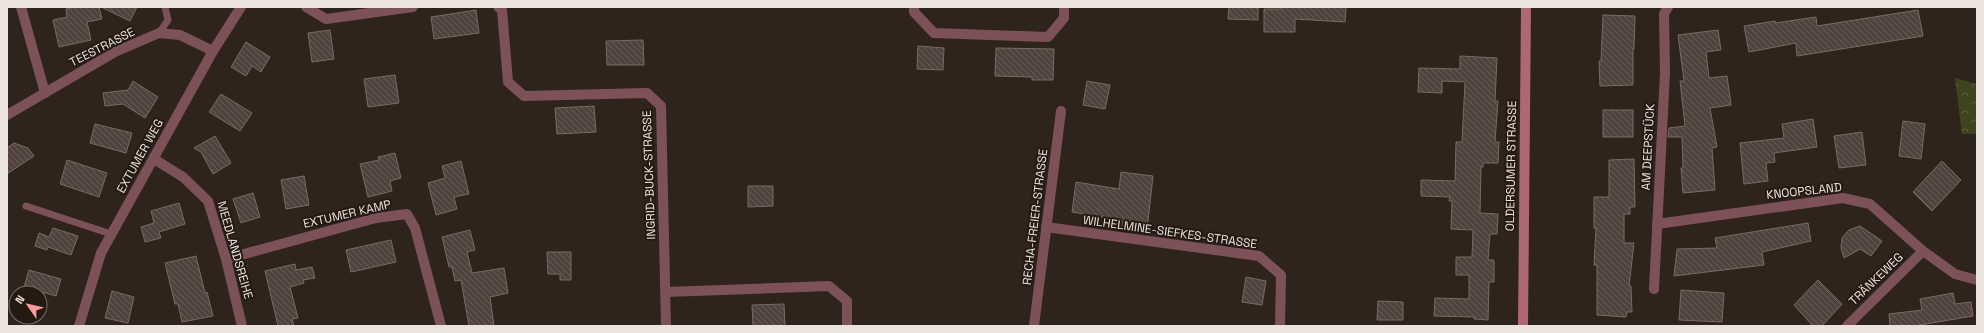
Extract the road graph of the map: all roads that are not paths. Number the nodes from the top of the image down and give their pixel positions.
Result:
1 (21, 7) edge
2 (165, 7) edge
3 (241, 7) edge
4 (306, 7) edge
5 (413, 7) edge
6 (498, 7) edge
7 (914, 7) edge
8 (1064, 7) edge
9 (1526, 7) edge
10 (1668, 7) edge
11 (159, 33) junction
12 (213, 51) junction
13 (45, 93) junction
14 (1061, 111) dead end
15 (7, 115) edge
16 (154, 159) junction
17 (26, 206) dead end
18 (1657, 224) junction
19 (1046, 228) junction
20 (111, 234) junction
21 (1923, 251) junction
22 (226, 259) junction
23 (1977, 280) edge
24 (1654, 289) dead end
25 (666, 292) junction
26 (80, 326) edge
27 (242, 326) edge
28 (441, 326) edge
29 (666, 326) edge
30 (847, 326) edge
31 (1034, 326) edge
32 (1280, 326) edge
33 (1523, 326) edge
34 (1847, 326) edge

1 - 13 street
2 - 11 lane
3 - 12 street, EXTUMER WEG
4 - 5 street
6 - 25 street, INGRID-BUCK-STRASSE
7 - 8 street
9 - 33 main road, OLDERSUMER STRASSE
10 - 18 street, AM DEEPSTÜCK
11 - 12 street, TEESTRASSE
11 - 13 street, TEESTRASSE
12 - 16 street, EXTUMER WEG
13 - 15 street, TEESTRASSE
14 - 19 street, RECHA-FREIER-STRASSE
16 - 20 street, EXTUMER WEG
16 - 22 street, MEEDLANDSREIHE
17 - 20 lane
18 - 21 street, KNOOPSLAND
18 - 24 street, AM DEEPSTÜCK
19 - 31 street, RECHA-FREIER-STRASSE
19 - 32 street, WILHELMINE-SIEFKES-STRASSE
20 - 26 street, EXTUMER WEG
21 - 23 street, KNOOPSLAND
21 - 34 street, TRÄNKEWEG
22 - 27 street, MEEDLANDSREIHE
22 - 28 street, EXTUMER KAMP
25 - 29 street, INGRID-BUCK-STRASSE
25 - 30 street

